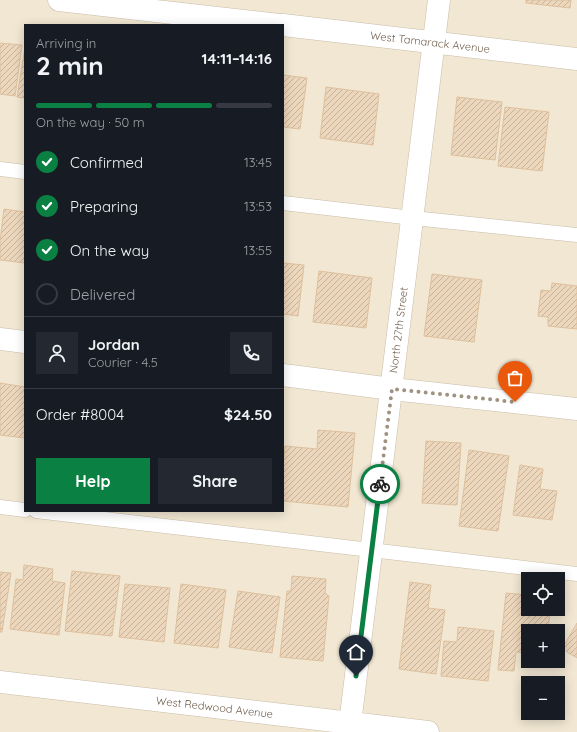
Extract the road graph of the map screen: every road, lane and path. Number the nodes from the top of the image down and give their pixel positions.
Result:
1 (59, 0) edge
2 (439, 0) edge
3 (270, 24) edge
4 (284, 26) edge
5 (434, 43) junction
6 (577, 59) edge
7 (0, 169) edge
8 (24, 172) edge
9 (284, 203) edge
10 (413, 218) junction
11 (577, 235) edge
12 (0, 339) edge
13 (24, 342) edge
14 (284, 375) edge
15 (392, 389) junction
16 (577, 409) edge
17 (0, 507) edge
18 (24, 510) edge
19 (45, 512) edge
20 (371, 550) junction
21 (577, 574) edge
22 (0, 682) edge
23 (349, 728) edge
24 (428, 732) edge

1 - 3 street
2 - 5 street, North 27th Street
4 - 5 street, West Tamarack Avenue
5 - 6 street, West Tamarack Avenue
5 - 10 street, North 27th Street
7 - 8 lane
9 - 10 lane
10 - 11 lane
10 - 15 street, North 27th Street
12 - 13 street
14 - 15 street
15 - 16 street
15 - 20 street, North 27th Street
17 - 18 lane
19 - 20 lane
20 - 21 lane
20 - 23 street, North 27th Street
22 - 23 street, West Redwood Avenue
23 - 24 street, West Redwood Avenue

